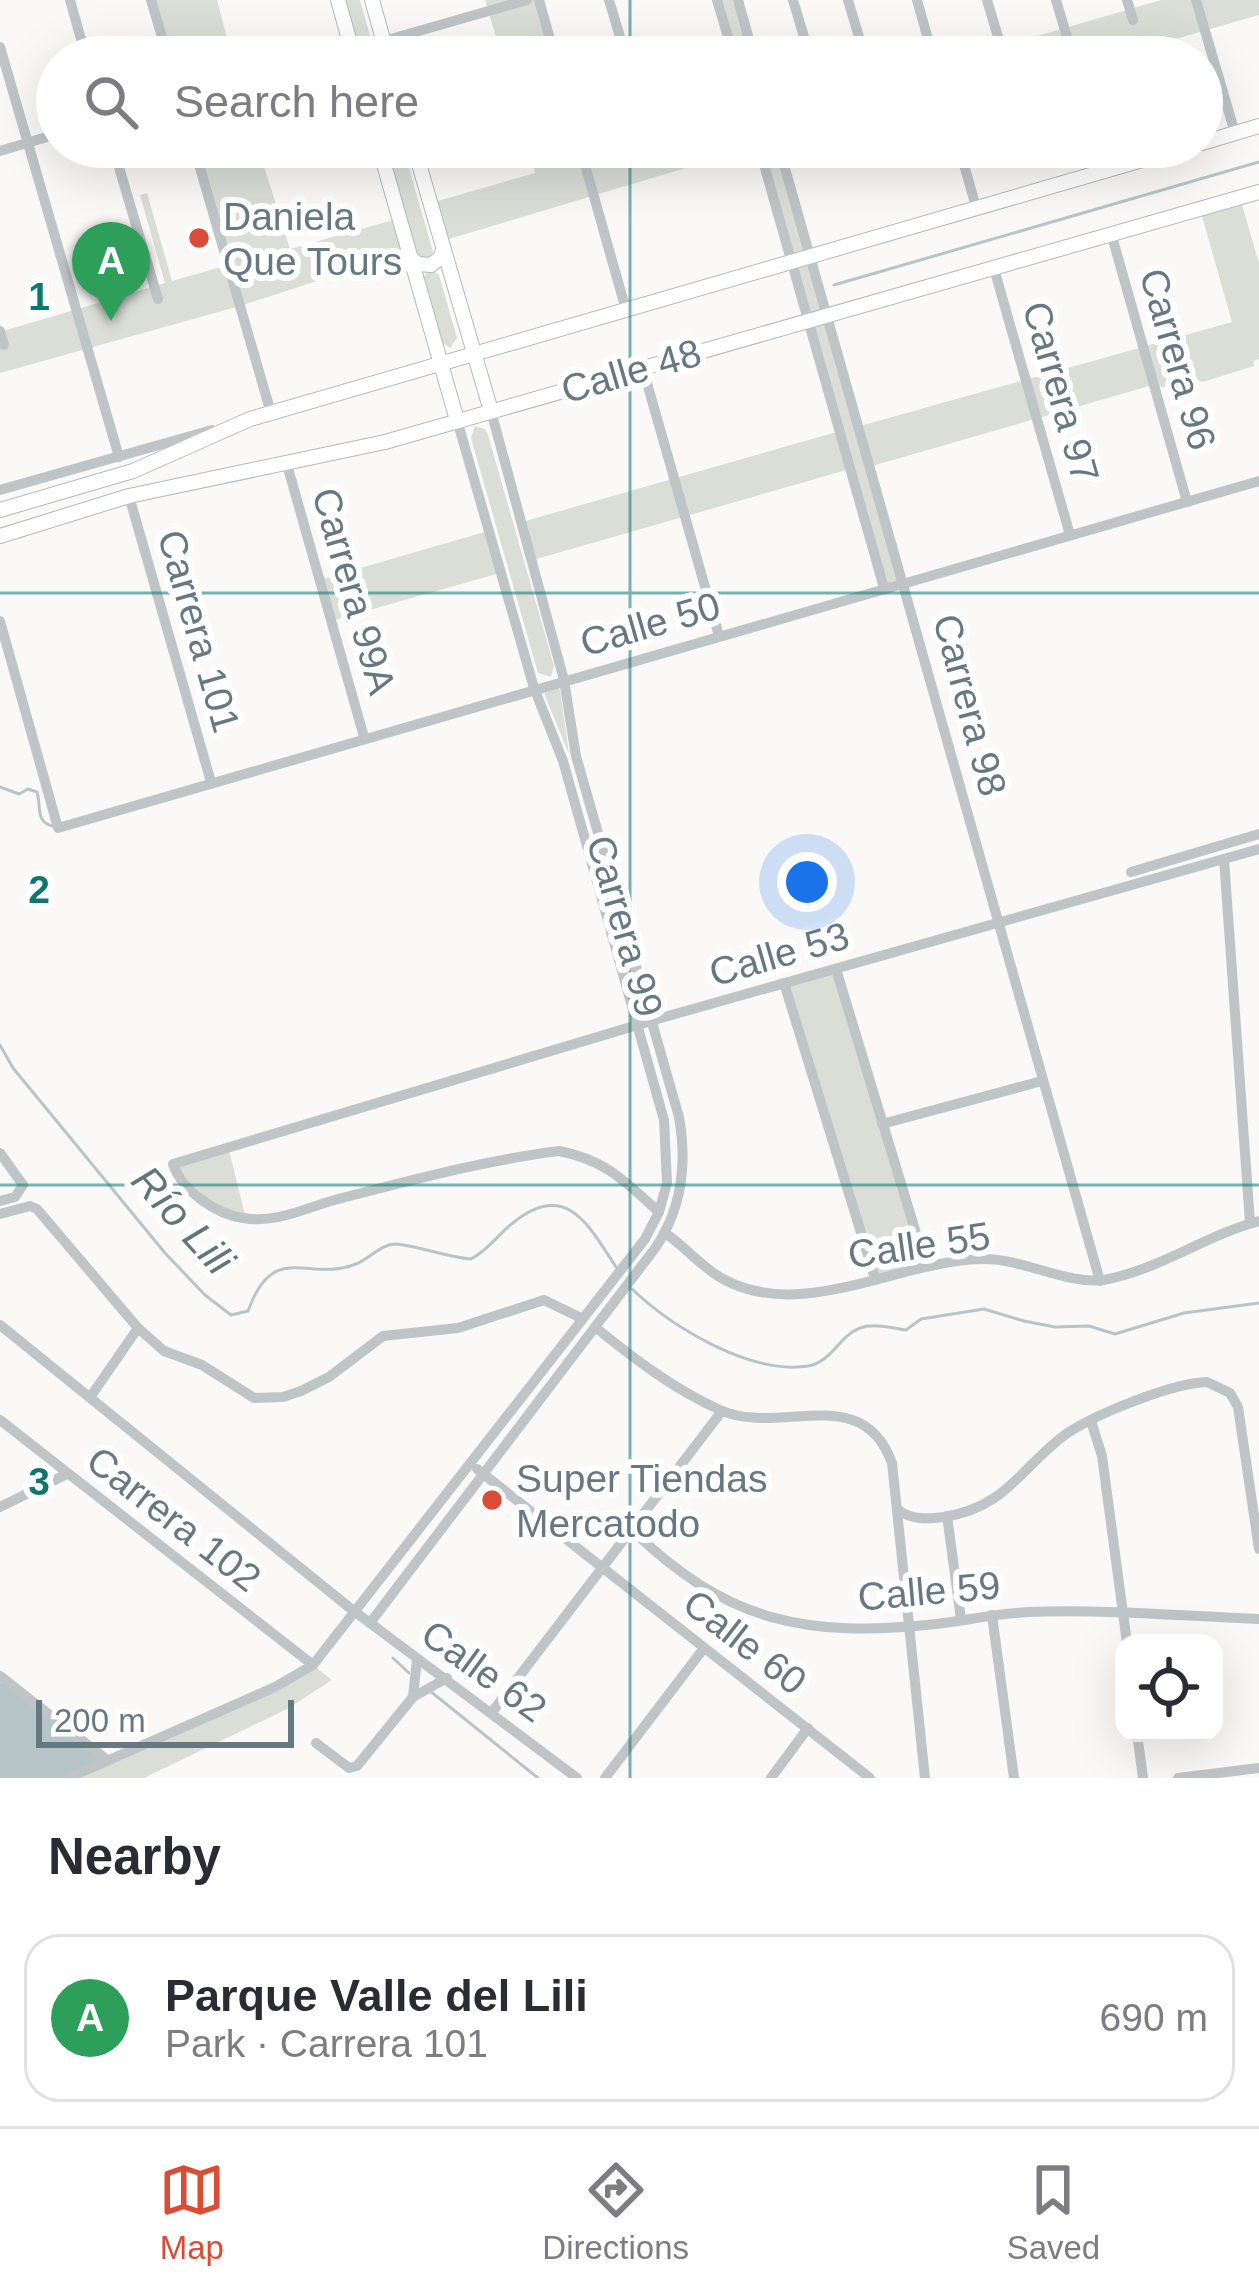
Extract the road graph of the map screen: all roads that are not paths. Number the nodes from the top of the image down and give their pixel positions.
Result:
1 (70, 0) edge
2 (151, 0) edge
3 (338, 0) edge
4 (372, 0) edge
5 (526, 0) edge
6 (539, 0) edge
7 (609, 0) edge
8 (717, 0) edge
9 (738, 0) edge
10 (794, 0) edge
11 (848, 0) edge
12 (917, 0) edge
13 (987, 0) edge
14 (1056, 0) edge
15 (1127, 0) edge
16 (1196, 0) edge
17 (1133, 20) dead end
18 (80, 36) edge
19 (162, 36) edge
20 (348, 36) edge
21 (383, 36) edge
22 (401, 36) edge
23 (549, 36) edge
24 (620, 36) edge
25 (728, 36) edge
26 (748, 36) edge
27 (805, 36) edge
28 (859, 36) edge
29 (927, 36) edge
30 (998, 36) edge
31 (1067, 36) edge
32 (1206, 36) edge
33 (0, 47) edge
34 (1223, 94) edge
35 (1259, 126) edge
36 (1234, 133) junction
37 (1223, 136) edge
38 (36, 140) edge
39 (27, 143) junction
40 (0, 151) edge
41 (118, 168) edge
42 (200, 168) edge
43 (386, 168) edge
44 (420, 168) edge
45 (586, 168) edge
46 (765, 168) edge
47 (785, 168) edge
48 (964, 168) edge
49 (1113, 168) edge
50 (1106, 170) joint
51 (1259, 192) edge
52 (976, 207) junction
53 (1111, 233) junction
54 (443, 249) junction
55 (811, 256) junction
56 (411, 258) junction
57 (792, 262) junction
58 (993, 266) junction
59 (158, 299) dead end
60 (626, 310) junction
61 (827, 314) junction
62 (808, 319) junction
63 (0, 332) edge
64 (4, 345) dead end
65 (473, 352) junction
66 (440, 362) junction
67 (643, 369) junction
68 (490, 411) junction
69 (271, 413) junction
70 (250, 419) junction
71 (457, 420) junction
72 (119, 457) junction
73 (286, 461) junction
74 (1259, 481) edge
75 (0, 490) edge
76 (129, 496) junction
77 (1186, 502) junction
78 (0, 510) edge
79 (1070, 535) junction
80 (0, 536) edge
81 (905, 582) junction
82 (884, 588) junction
83 (0, 621) edge
84 (719, 636) junction
85 (564, 680) junction
86 (534, 688) junction
87 (364, 737) junction
88 (211, 782) junction
89 (1259, 834) edge
90 (1259, 849) edge
91 (1224, 859) junction
92 (1131, 872) dead end
93 (999, 923) junction
94 (836, 969) junction
95 (784, 983) junction
96 (652, 1021) junction
97 (638, 1026) junction
98 (1042, 1081) junction
99 (882, 1124) junction
100 (0, 1153) edge
101 (0, 1201) edge
102 (659, 1212) junction
103 (0, 1214) edge
104 (1254, 1222) edge
105 (665, 1233) junction
106 (638, 1258) junction
107 (926, 1266) junction
108 (875, 1278) junction
109 (1100, 1281) junction
110 (613, 1289) junction
111 (581, 1318) junction
112 (0, 1325) edge
113 (595, 1327) junction
114 (138, 1328) junction
115 (91, 1396) junction
116 (722, 1412) junction
117 (0, 1420) edge
118 (1091, 1421) junction
119 (1254, 1461) edge
120 (470, 1463) junction
121 (68, 1474) junction
122 (483, 1474) junction
123 (0, 1507) edge
124 (898, 1510) junction
125 (947, 1516) junction
126 (632, 1530) junction
127 (1259, 1549) edge
128 (602, 1568) junction
129 (355, 1612) junction
130 (1124, 1613) junction
131 (992, 1615) junction
132 (962, 1619) junction
133 (1259, 1619) edge
134 (370, 1623) junction
135 (908, 1625) junction
136 (1126, 1634) edge
137 (704, 1648) junction
138 (417, 1659) junction
139 (313, 1665) junction
140 (0, 1676) edge
141 (447, 1678) junction
142 (413, 1697) junction
143 (492, 1712) junction
144 (808, 1728) junction
145 (1139, 1742) edge
146 (316, 1743) dead end
147 (107, 1760) junction
148 (1259, 1768) edge
149 (68, 1778) edge
150 (577, 1778) edge
151 (605, 1778) edge
152 (771, 1778) edge
153 (870, 1778) edge
154 (925, 1778) edge
155 (1014, 1778) edge
156 (1143, 1778) edge
157 (1178, 1778) edge

1 - 18 street
2 - 19 street
3 - 20 main road
4 - 21 main road
5 - 22 street
6 - 23 street
7 - 24 street
8 - 25 street
9 - 26 street
10 - 27 street
11 - 28 street
12 - 29 street
13 - 30 street
14 - 31 street
15 - 17 street
16 - 32 street
33 - 39 street
34 - 36 street
35 - 36 main road
36 - 37 main road
38 - 39 street
39 - 40 street
39 - 72 street
41 - 59 street
42 - 69 street
43 - 56 main road, Carrera 99
44 - 54 main road, Carrera 99
45 - 60 street
46 - 57 street, Carrera 98
47 - 55 street, Carrera 98
48 - 52 street
49 - 50 main road, Calle 48
50 - 52 main road, Calle 48
51 - 53 main road, Calle 48
52 - 55 main road, Calle 48
53 - 58 main road, Calle 48
53 - 77 street, Carrera 96
54 - 56 main road
54 - 65 main road, Carrera 99
55 - 57 main road, Calle 48
55 - 61 street, Carrera 98
56 - 66 main road, Carrera 99
57 - 60 main road, Calle 48
57 - 62 street, Carrera 98
58 - 61 main road, Calle 48
58 - 79 street, Carrera 97
60 - 65 main road, Calle 48
61 - 62 main road, Calle 48
61 - 81 street, Carrera 98
62 - 67 main road, Calle 48
62 - 82 street, Carrera 98
63 - 64 street
65 - 66 main road, Calle 48
65 - 68 main road, Carrera 99
66 - 69 main road, Calle 48
66 - 71 main road, Carrera 99
67 - 68 main road, Calle 48
67 - 84 street
68 - 71 main road, Calle 48
68 - 85 street, Carrera 99
69 - 70 main road, Calle 48
70 - 72 street, Calle 48
70 - 78 main road, Calle 48
71 - 73 main road, Calle 48
71 - 86 street, Carrera 99
72 - 75 street, Calle 48
73 - 76 main road, Calle 48
73 - 87 street, Carrera 99A
74 - 77 street, Calle 50
76 - 80 main road, Calle 48
76 - 88 street, Carrera 101
77 - 79 street, Calle 50
79 - 81 street, Calle 50
81 - 82 street, Calle 50
81 - 93 street, Carrera 98
82 - 84 street, Calle 50
83 - 88 street, Calle 50
84 - 85 street, Calle 50
85 - 86 street, Calle 50
85 - 96 street, Carrera 99
86 - 87 street, Calle 50
86 - 97 street, Carrera 99
87 - 88 street, Calle 50
89 - 92 street
90 - 91 street, Calle 53
91 - 93 street, Calle 53
91 - 104 street
93 - 94 street, Calle 53
93 - 98 street, Carrera 98
94 - 95 street, Calle 53
94 - 99 street
95 - 96 street, Calle 53
95 - 108 street
96 - 97 street, Calle 53
96 - 105 street, Carrera 99
97 - 102 street, Carrera 99
97 - 102 street, Calle 53
98 - 99 street
98 - 109 street, Carrera 98
99 - 107 street
100 - 101 street
102 - 106 street, Carrera 99
103 - 114 street
104 - 109 street
105 - 106 street, Carrera 99
105 - 108 street, Calle 55
106 - 110 street, Carrera 99
107 - 108 street, Calle 55
107 - 109 street, Calle 55
110 - 111 street, Carrera 99
110 - 113 street, Carrera 99
111 - 114 street
111 - 120 street, Carrera 99
112 - 115 street, Calle 62
113 - 116 street
113 - 122 street, Carrera 99
114 - 115 street
115 - 129 street, Calle 62
116 - 124 street
116 - 126 street
117 - 121 street, Carrera 102
118 - 119 street
118 - 125 street
118 - 130 street
119 - 127 street
120 - 122 street, Calle 60
120 - 129 street, Carrera 99
121 - 123 street
121 - 139 street, Carrera 102
122 - 128 street, Calle 60
122 - 134 street, Carrera 99
124 - 125 street
124 - 135 street
125 - 132 street
126 - 128 street
126 - 135 street, Calle 59
128 - 137 street, Calle 60
128 - 143 street
129 - 134 street, Calle 62
129 - 139 street
130 - 131 street, Calle 59
130 - 133 street, Calle 59
130 - 136 street
131 - 132 street, Calle 59
131 - 155 street
132 - 135 street, Calle 59
134 - 138 street, Calle 62
135 - 154 street
137 - 144 street, Calle 60
137 - 151 street
138 - 141 street, Calle 62
138 - 142 street
139 - 147 street
140 - 147 street
141 - 142 street
141 - 143 street, Calle 62
142 - 146 street
143 - 150 street, Calle 62
144 - 152 street
144 - 153 street, Calle 60
145 - 156 street
147 - 149 street
148 - 157 street

